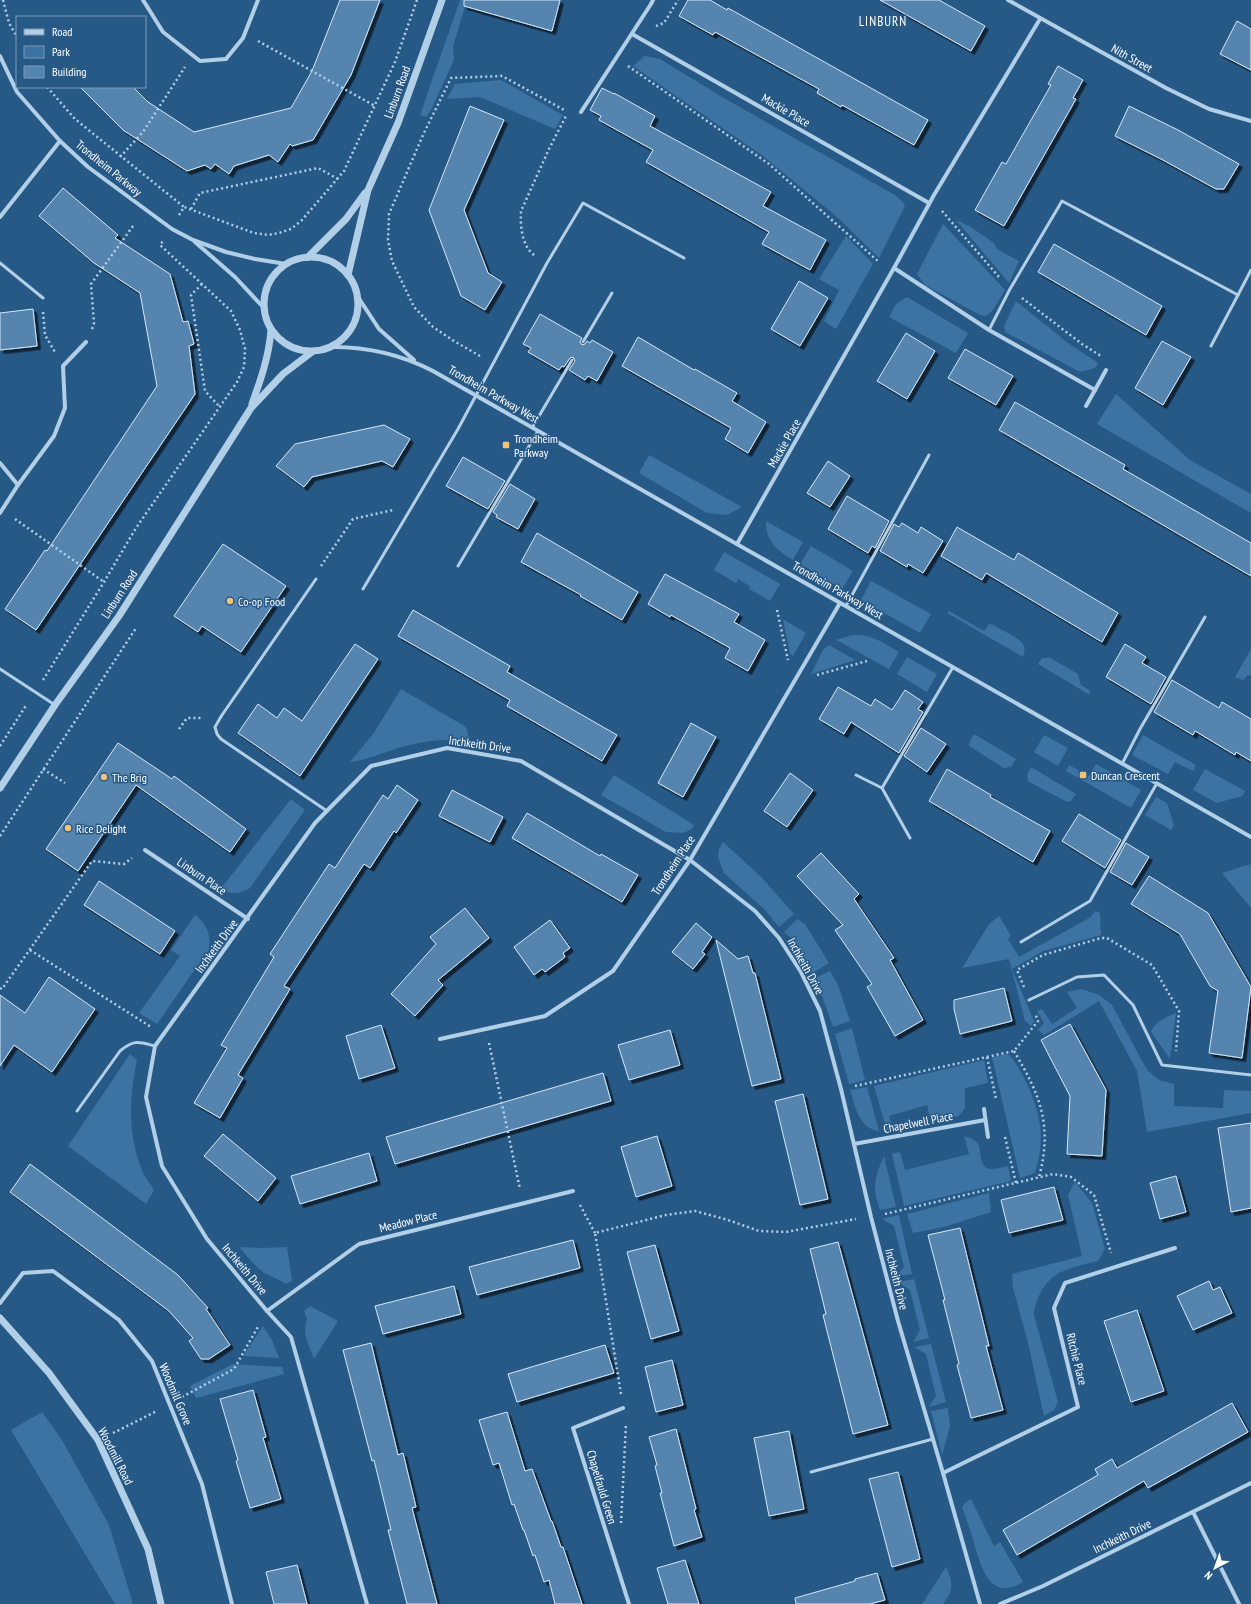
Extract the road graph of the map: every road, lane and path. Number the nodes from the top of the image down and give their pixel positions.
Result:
1 (3, 0) edge
2 (143, 0) edge
3 (258, 0) edge
4 (417, 0) edge
5 (442, 0) edge
6 (653, 0) edge
7 (1008, 0) edge
8 (1040, 19) junction
9 (244, 33) junction
10 (632, 34) junction
11 (16, 35) edge
12 (192, 55) junction
13 (0, 56) edge
14 (617, 58) junction
15 (48, 88) edge
16 (375, 106) junction
17 (581, 112) dead end
18 (1251, 121) edge
19 (60, 142) junction
20 (120, 157) junction
21 (338, 179) junction
22 (368, 190) junction
23 (929, 203) junction
24 (184, 207) junction
25 (191, 209) junction
26 (0, 217) edge
27 (133, 226) dead end
28 (172, 229) junction
29 (193, 240) junction
30 (308, 257) junction
31 (684, 258) dead end
32 (0, 263) edge
33 (547, 263) junction
34 (286, 264) junction
35 (894, 268) junction
36 (1251, 270) edge
37 (891, 274) junction
38 (348, 275) junction
39 (202, 284) junction
40 (612, 293) dead end
41 (1238, 295) junction
42 (358, 297) junction
43 (43, 298) joint
44 (263, 307) junction
45 (271, 330) junction
46 (989, 330) junction
47 (86, 342) joint
48 (583, 342) dead end
49 (1211, 346) dead end
50 (333, 347) junction
51 (312, 352) junction
52 (484, 358) dead end
53 (572, 360) dead end
54 (416, 362) junction
55 (64, 366) junction
56 (1106, 370) dead end
57 (1095, 390) junction
58 (476, 395) junction
59 (219, 406) junction
60 (1086, 406) dead end
61 (251, 408) junction
62 (532, 428) junction
63 (538, 430) junction
64 (929, 455) dead end
65 (0, 463) edge
66 (18, 485) junction
67 (412, 506) junction
68 (1, 511) edge
69 (737, 544) junction
70 (458, 566) dead end
71 (316, 579) joint
72 (104, 582) junction
73 (363, 589) dead end
74 (840, 603) junction
75 (846, 606) junction
76 (1205, 617) dead end
77 (136, 628) dead end
78 (953, 667) junction
79 (0, 669) edge
80 (35, 692) junction
81 (55, 705) junction
82 (215, 727) junction
83 (179, 729) dead end
84 (0, 746) edge
85 (1122, 764) junction
86 (43, 769) junction
87 (856, 775) dead end
88 (65, 783) dead end
89 (1157, 783) junction
90 (0, 788) edge
91 (882, 788) junction
92 (327, 812) junction
93 (0, 836) edge
94 (1251, 837) edge
95 (910, 838) dead end
96 (145, 850) joint
97 (690, 860) junction
98 (248, 919) junction
99 (1021, 942) dead end
100 (30, 950) junction
101 (0, 988) edge
102 (1029, 1000) junction
103 (486, 1029) junction
104 (163, 1035) junction
105 (440, 1039) dead end
106 (155, 1046) junction
107 (1014, 1051) junction
108 (1176, 1052) dead end
109 (1251, 1075) edge
110 (841, 1089) junction
111 (984, 1109) dead end
112 (78, 1111) dead end
113 (985, 1120) junction
114 (988, 1137) dead end
115 (854, 1144) junction
116 (1039, 1177) junction
117 (573, 1191) joint
118 (523, 1204) junction
119 (871, 1217) junction
120 (595, 1233) junction
121 (1175, 1248) dead end
122 (1116, 1267) junction
123 (0, 1303) edge
124 (267, 1311) junction
125 (0, 1318) edge
126 (170, 1404) junction
127 (623, 1408) junction
128 (933, 1439) junction
129 (98, 1440) junction
130 (811, 1472) dead end
131 (943, 1473) junction
132 (1251, 1483) edge
133 (1193, 1512) junction
134 (621, 1525) dead end
135 (161, 1604) edge
136 (232, 1604) edge
137 (367, 1604) edge
138 (629, 1604) edge
139 (980, 1604) edge
140 (1000, 1604) edge
141 (1239, 1604) edge

1 - 11 path
2 - 12 street
3 - 9 street
4 - 16 path
5 - 22 street, Linburn Road
6 - 10 street
7 - 8 street, Nith Street
8 - 18 street, Nith Street
8 - 23 street, Mackie Place
9 - 12 street
9 - 16 path
10 - 14 street
10 - 23 street, Mackie Place
12 - 20 path
13 - 19 street, Trondheim Parkway
14 - 17 street
14 - 37 path
15 - 20 path
16 - 21 path
19 - 26 street
19 - 28 street, Trondheim Parkway
20 - 24 path
21 - 25 path
21 - 25 path
22 - 30 street, Linburn Road
22 - 38 street, Linburn Road
23 - 35 street, Mackie Place
24 - 25 path
24 - 28 path
27 - 47 path
28 - 29 street, Trondheim Parkway
28 - 39 path
29 - 34 street, Trondheim Parkway
29 - 44 street, Trondheim Parkway
30 - 34 street, Linburn Road
30 - 38 street, Linburn Road
31 - 33 lane
32 - 43 lane
33 - 52 path
33 - 58 lane
34 - 44 street, Linburn Road
35 - 37 street, Mackie Place
35 - 46 street
36 - 41 lane
37 - 69 street, Mackie Place
38 - 42 street, Linburn Road
39 - 59 path
39 - 59 path
40 - 48 lane
41 - 46 lane
41 - 49 lane
42 - 50 street, Linburn Road
42 - 54 street, Trondheim Parkway West
43 - 55 path
44 - 45 street, Linburn Road
45 - 51 street, Linburn Road
45 - 61 street, Linburn Road
46 - 57 street
47 - 55 street
50 - 51 street, Linburn Road
50 - 54 street, Trondheim Parkway West
51 - 61 street, Linburn Road
53 - 62 lane
54 - 58 street, Trondheim Parkway West
55 - 66 street
56 - 57 street
57 - 60 street
58 - 62 street, Trondheim Parkway West
58 - 67 lane
59 - 72 path
61 - 81 street, Linburn Road
62 - 63 street, Trondheim Parkway West
63 - 69 street, Trondheim Parkway West
63 - 70 lane
64 - 75 lane
65 - 66 street
66 - 68 street
67 - 71 path
67 - 73 lane
68 - 72 path
69 - 74 street, Trondheim Parkway West
71 - 82 lane
72 - 80 path
74 - 75 street, Trondheim Parkway West
74 - 97 street, Trondheim Place
75 - 78 street, Trondheim Parkway West
76 - 85 lane
77 - 86 path
78 - 85 street, Trondheim Parkway West
78 - 91 lane
79 - 80 lane
80 - 81 lane
80 - 84 path
81 - 90 street, Linburn Road
82 - 83 path
82 - 92 lane
85 - 89 street, Trondheim Parkway West
86 - 88 path
86 - 93 path
87 - 91 lane
89 - 94 street, Trondheim Parkway West
89 - 99 lane
91 - 95 lane
92 - 97 street, Inchkeith Drive
92 - 98 street, Inchkeith Drive
96 - 98 street, Linburn Place
96 - 100 path
97 - 103 street, Trondheim Place
97 - 110 street, Inchkeith Drive
98 - 104 street, Inchkeith Drive
100 - 101 path
100 - 104 path
102 - 107 path
102 - 108 path
102 - 109 lane
103 - 105 street, Trondheim Place
103 - 118 path
104 - 106 street, Inchkeith Drive
106 - 112 lane
106 - 124 street, Inchkeith Drive
107 - 110 path
107 - 116 path
110 - 115 street, Inchkeith Drive
111 - 113 street
113 - 114 street
113 - 115 street, Chapelwell Place
115 - 119 street, Inchkeith Drive
116 - 119 path
116 - 122 path
117 - 118 street, Meadow Place
117 - 120 path
118 - 124 street, Meadow Place
119 - 120 path
119 - 128 street, Inchkeith Drive
120 - 127 path
121 - 122 street, Ritchie Place
122 - 131 street, Ritchie Place
123 - 126 street, Woodmill Grove
124 - 126 path
124 - 137 street, Inchkeith Drive
125 - 129 street, Woodmill Road
126 - 129 path
126 - 136 street, Woodmill Grove
127 - 134 path
127 - 138 street, Chapelfauld Green
128 - 130 lane
128 - 131 street, Inchkeith Drive
129 - 135 street, Woodmill Road
131 - 139 street, Inchkeith Drive
132 - 133 street, Inchkeith Drive
133 - 140 street, Inchkeith Drive
133 - 141 street

